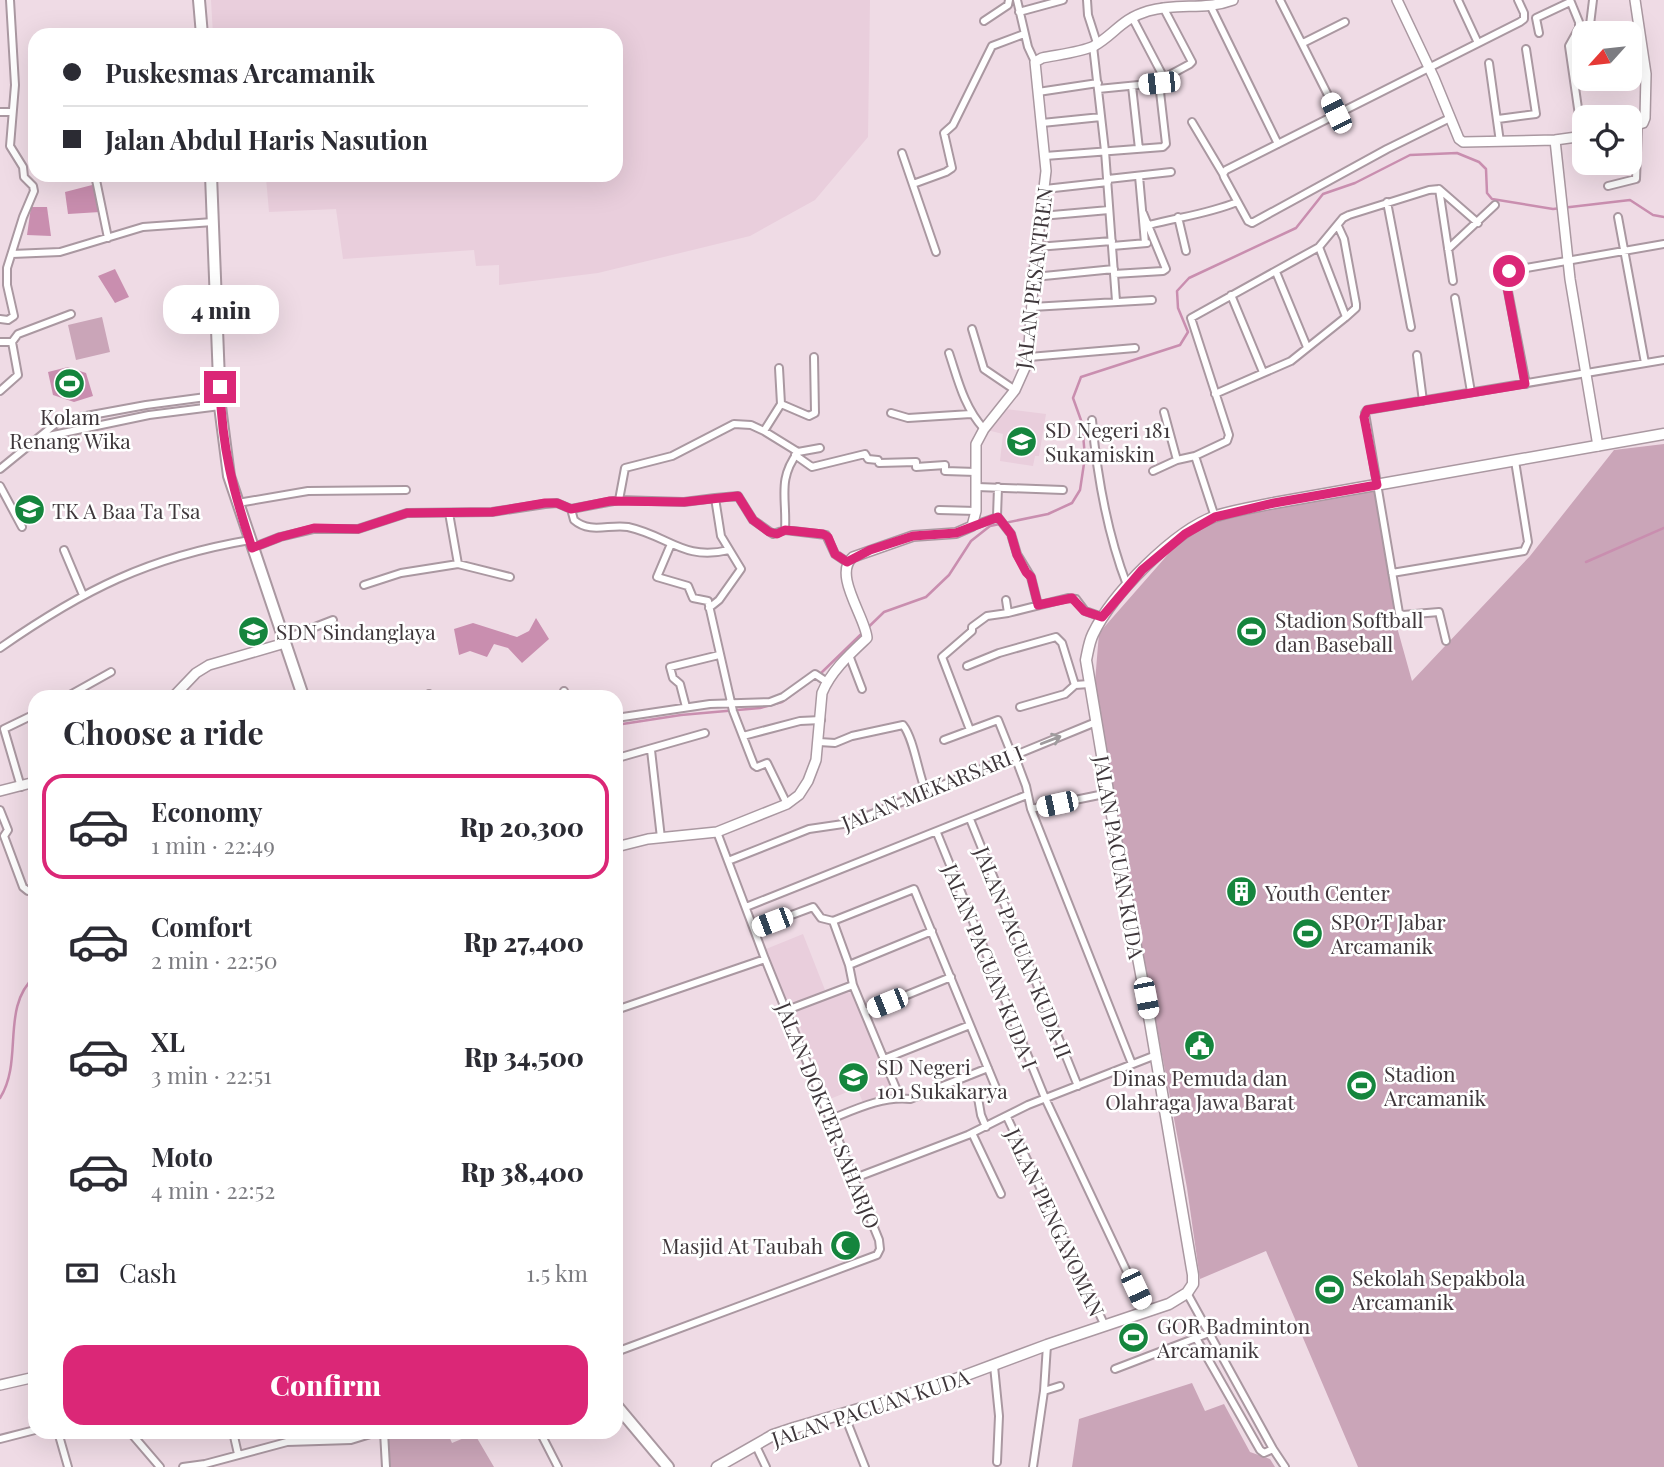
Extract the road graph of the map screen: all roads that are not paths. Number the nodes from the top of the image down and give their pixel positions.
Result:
1 (10, 0) edge
2 (199, 0) edge
3 (1009, 0) edge
4 (1017, 0) edge
5 (1063, 0) edge
6 (1087, 0) edge
7 (1233, 0) edge
8 (1280, 0) edge
9 (1397, 0) edge
10 (1458, 0) edge
11 (1518, 0) edge
12 (1593, 0) edge
13 (1635, 0) edge
14 (1570, 1) edge
15 (1175, 3) edge
16 (1163, 7) junction
17 (1210, 7) junction
18 (1019, 12) junction
19 (1132, 17) junction
20 (984, 21) dead end
21 (1590, 21) edge
22 (1345, 22) dead end
23 (201, 28) edge
24 (1539, 33) dead end
25 (1024, 34) junction
26 (1303, 43) junction
27 (1478, 43) junction
28 (1095, 45) junction
29 (1526, 48) dead end
30 (1035, 62) junction
31 (1489, 64) dead end
32 (1429, 68) junction
33 (1161, 81) junction
34 (1098, 86) junction
35 (1132, 86) junction
36 (1038, 92) junction
37 (1578, 105) edge
38 (0, 112) edge
39 (12, 112) junction
40 (1336, 113) junction
41 (1101, 117) junction
42 (1450, 118) junction
43 (1498, 119) junction
44 (1192, 122) dead end
45 (1042, 123) junction
46 (1642, 123) edge
47 (1572, 138) edge
48 (1555, 140) junction
49 (1500, 142) junction
50 (1278, 144) junction
51 (1139, 149) junction
52 (1105, 151) junction
53 (902, 153) dead end
54 (1045, 156) junction
55 (1171, 172) dead end
56 (1223, 174) junction
57 (1636, 175) edge
58 (1139, 176) junction
59 (1108, 180) junction
60 (28, 181) edge
61 (29, 182) edge
62 (97, 182) edge
63 (211, 182) edge
64 (914, 184) junction
65 (1608, 186) dead end
66 (1045, 189) junction
67 (1439, 189) junction
68 (1237, 202) junction
69 (1387, 202) junction
70 (1495, 205) dead end
71 (1109, 210) junction
72 (1143, 213) junction
73 (1041, 216) junction
74 (1178, 217) junction
75 (1618, 217) dead end
76 (213, 222) junction
77 (1478, 223) junction
78 (1149, 225) junction
79 (1338, 226) junction
80 (108, 238) junction
81 (1156, 242) junction
82 (1145, 243) junction
83 (1112, 244) junction
84 (1664, 244) edge
85 (1037, 247) junction
86 (1319, 247) junction
87 (1448, 249) junction
88 (1186, 251) dead end
89 (936, 252) dead end
90 (1624, 252) junction
91 (12, 254) junction
92 (1568, 261) junction
93 (1114, 271) junction
94 (1276, 272) junction
95 (1034, 277) junction
96 (1453, 281) dead end
97 (1231, 295) junction
98 (1455, 298) dead end
99 (1152, 300) dead end
100 (1116, 301) junction
101 (1035, 307) junction
102 (71, 314) dead end
103 (1346, 317) junction
104 (0, 319) edge
105 (1411, 327) dead end
106 (972, 329) dead end
107 (0, 342) edge
108 (12, 342) junction
109 (1307, 347) junction
110 (1135, 348) dead end
111 (949, 353) dead end
112 (1417, 355) dead end
113 (1029, 357) junction
114 (814, 358) dead end
115 (1664, 360) edge
116 (1645, 363) junction
117 (779, 368) dead end
118 (1263, 372) junction
119 (1586, 373) junction
120 (1525, 384) junction
121 (1016, 390) junction
122 (0, 391) edge
123 (1471, 392) junction
124 (1215, 394) junction
125 (220, 401) junction
126 (1423, 401) junction
127 (781, 404) junction
128 (1164, 412) dead end
129 (891, 413) dead end
130 (971, 414) junction
131 (1092, 420) dead end
132 (984, 429) junction
133 (764, 431) junction
134 (1664, 433) edge
135 (38, 438) junction
136 (1598, 446) junction
137 (820, 448) dead end
138 (796, 454) junction
139 (1195, 456) junction
140 (1177, 460) junction
141 (1515, 461) junction
142 (0, 469) edge
143 (1153, 471) dead end
144 (976, 472) junction
145 (1377, 485) junction
146 (0, 486) edge
147 (977, 487) junction
148 (998, 487) junction
149 (407, 490) dead end
150 (1063, 490) dead end
151 (715, 498) junction
152 (619, 500) junction
153 (237, 503) junction
154 (571, 509) junction
155 (939, 510) dead end
156 (976, 511) junction
157 (449, 513) junction
158 (1215, 517) junction
159 (999, 519) junction
160 (972, 526) junction
161 (22, 527) dead end
162 (785, 530) junction
163 (251, 544) junction
164 (671, 544) junction
165 (64, 550) dead end
166 (729, 550) junction
167 (847, 562) junction
168 (458, 564) junction
169 (1392, 573) junction
170 (510, 577) dead end
171 (364, 585) dead end
172 (1128, 585) junction
173 (83, 595) junction
174 (1006, 600) dead end
175 (1038, 605) junction
176 (709, 608) junction
177 (1008, 613) junction
178 (1102, 617) junction
179 (333, 620) dead end
180 (1447, 640) dead end
181 (285, 641) junction
182 (0, 648) edge
183 (719, 655) junction
184 (849, 655) junction
185 (967, 666) dead end
186 (111, 672) dead end
187 (821, 678) junction
188 (1089, 684) junction
189 (1075, 685) junction
190 (82, 689) edge
191 (862, 689) dead end
192 (180, 690) edge
193 (301, 690) edge
194 (686, 707) junction
195 (732, 707) junction
196 (1020, 707) dead end
197 (28, 717) edge
198 (623, 717) edge
199 (821, 720) junction
200 (0, 721) edge
201 (1092, 724) junction
202 (4, 729) junction
203 (970, 730) junction
204 (705, 733) dead end
205 (743, 736) junction
206 (944, 740) dead end
207 (819, 742) junction
208 (651, 750) junction
209 (1013, 754) junction
210 (623, 757) edge
211 (28, 784) edge
212 (21, 787) junction
213 (0, 791) edge
214 (926, 792) junction
215 (1109, 793) junction
216 (1027, 795) junction
217 (787, 804) junction
218 (1031, 809) junction
219 (0, 810) edge
220 (970, 819) junction
221 (717, 832) junction
222 (937, 833) junction
223 (662, 838) junction
224 (623, 846) edge
225 (728, 861) junction
226 (28, 891) edge
227 (746, 908) junction
228 (833, 921) junction
229 (754, 929) junction
230 (932, 931) junction
231 (765, 959) junction
232 (849, 965) junction
233 (951, 976) junction
234 (853, 985) junction
235 (623, 1008) edge
236 (787, 1010) junction
237 (865, 1012) junction
238 (970, 1025) junction
239 (1156, 1055) junction
240 (884, 1059) junction
241 (1132, 1064) junction
242 (988, 1068) junction
243 (1078, 1086) junction
244 (900, 1098) junction
245 (1045, 1098) junction
246 (1007, 1117) junction
247 (831, 1119) junction
248 (986, 1127) junction
249 (972, 1133) junction
250 (855, 1178) junction
251 (1001, 1194) dead end
252 (1187, 1293) junction
253 (1146, 1312) junction
254 (1105, 1326) junction
255 (1209, 1334) junction
256 (1196, 1338) junction
257 (1047, 1345) junction
258 (623, 1349) edge
259 (994, 1366) junction
260 (1115, 1369) dead end
261 (28, 1378) edge
262 (0, 1384) edge
263 (1060, 1386) dead end
264 (1044, 1391) junction
265 (623, 1413) edge
266 (844, 1414) junction
267 (28, 1432) edge
268 (0, 1439) edge
269 (60, 1439) edge
270 (136, 1439) edge
271 (235, 1439) edge
272 (353, 1439) edge
273 (384, 1439) edge
274 (544, 1439) edge
275 (308, 1441) joint
276 (752, 1449) junction
277 (1273, 1449) junction
278 (238, 1454) junction
279 (997, 1462) dead end
280 (205, 1465) edge
281 (158, 1466) edge
282 (68, 1467) edge
283 (183, 1467) edge
284 (386, 1467) edge
285 (558, 1467) edge
286 (668, 1467) edge
287 (717, 1467) edge
288 (731, 1467) edge
289 (766, 1467) edge
290 (865, 1467) edge
291 (1033, 1467) edge
292 (1285, 1467) edge

1 - 39 street
2 - 23 highway
3 - 20 street
4 - 18 street
5 - 18 street
6 - 28 street
7 - 17 street
8 - 26 street
9 - 32 street
10 - 27 street
11 - 27 street
12 - 21 street
13 - 46 street
14 - 24 street
14 - 37 street
15 - 16 street
15 - 17 street
16 - 19 street
16 - 33 street
17 - 50 street
18 - 25 street
19 - 28 street
19 - 33 street
22 - 26 street
25 - 30 street
25 - 64 street
26 - 40 street
27 - 32 street
28 - 30 street
28 - 34 street
29 - 43 street
30 - 36 street, JALAN PESANTREN
31 - 43 street
32 - 40 street
32 - 42 street
33 - 35 street
33 - 51 street
34 - 35 street
34 - 36 street
34 - 41 street
35 - 51 street
36 - 45 street, JALAN PESANTREN
38 - 39 street
39 - 60 street
40 - 50 street
41 - 45 street
41 - 52 street
42 - 49 street
42 - 68 street
43 - 49 street
44 - 56 street
45 - 54 street, JALAN PESANTREN
47 - 48 street
48 - 49 street
48 - 92 street
50 - 56 street
51 - 52 street
52 - 54 street
52 - 59 street
53 - 64 street
54 - 66 street, JALAN PESANTREN
55 - 58 street
56 - 68 street
57 - 65 street
58 - 59 street
58 - 72 street
59 - 66 street
59 - 71 street
61 - 91 street
62 - 80 street
63 - 76 highway
64 - 89 street
66 - 73 street, JALAN PESANTREN
67 - 69 street
67 - 77 street
67 - 87 street
68 - 74 street
69 - 79 street
69 - 105 street
70 - 77 street
71 - 73 street
71 - 83 street
72 - 78 street
72 - 82 street
73 - 85 street, JALAN PESANTREN
74 - 78 street
74 - 88 street
75 - 90 street
76 - 80 street
76 - 125 highway
77 - 87 street
78 - 81 street
79 - 86 street
79 - 103 street
80 - 91 street
81 - 82 street
81 - 93 street
82 - 83 street
83 - 85 street
83 - 93 street
84 - 90 street
85 - 95 street, JALAN PESANTREN
86 - 94 street
86 - 103 street
87 - 96 street
90 - 92 street
90 - 116 street
91 - 104 street
92 - 119 street
92 - 120 street
93 - 95 street
93 - 100 street
94 - 97 street
94 - 109 street
95 - 101 street, JALAN PESANTREN
97 - 118 street
97 - 124 street
98 - 123 street
99 - 100 street
100 - 101 street
101 - 113 street, JALAN PESANTREN
102 - 108 street
103 - 109 street
106 - 121 street
107 - 108 street
108 - 122 street
109 - 118 street
110 - 113 street
111 - 130 street
112 - 126 street
113 - 121 street, JALAN PESANTREN
114 - 127 street
115 - 116 street
116 - 119 street
117 - 127 street
118 - 124 street
119 - 120 street
119 - 136 street
120 - 123 street
121 - 132 street, JALAN PESANTREN
123 - 126 street
124 - 139 street
125 - 135 street
125 - 135 street
125 - 153 highway
126 - 145 street
127 - 133 street
128 - 140 street
129 - 130 street
130 - 132 street
131 - 172 street
132 - 144 street, JALAN PESANTREN
133 - 138 street
133 - 152 street
134 - 136 main road, JALAN PACUAN KUDA
135 - 142 street
136 - 141 main road, JALAN PACUAN KUDA
137 - 138 street
138 - 144 street
138 - 162 street
139 - 140 street
139 - 158 street
140 - 143 street
141 - 145 main road, JALAN PACUAN KUDA
141 - 169 street
144 - 147 street, JALAN PESANTREN
145 - 158 main road, JALAN PACUAN KUDA
145 - 169 street
146 - 161 street
147 - 148 street
147 - 156 street, JALAN PESANTREN
148 - 150 street
148 - 159 street
149 - 153 street
151 - 152 street
151 - 162 street
151 - 166 street
152 - 154 street
153 - 163 highway
154 - 157 street
154 - 164 street
155 - 156 street
156 - 160 street, JALAN PESANTREN
157 - 163 street
157 - 168 street
158 - 172 main road, JALAN PACUAN KUDA
159 - 160 street
159 - 175 street
160 - 167 street
162 - 167 street
163 - 173 street
163 - 181 highway
164 - 166 street
164 - 176 street
165 - 173 street
166 - 176 street
167 - 184 street
168 - 170 street
168 - 171 street
169 - 180 street
172 - 178 main road, JALAN PACUAN KUDA
173 - 182 street
174 - 177 street
175 - 177 street
175 - 178 street
176 - 183 street
177 - 203 street
178 - 188 main road, JALAN PACUAN KUDA
179 - 181 street
181 - 192 street
181 - 193 highway
183 - 194 street
183 - 195 street
184 - 187 street
184 - 191 street
185 - 189 street
186 - 190 street
187 - 195 street
187 - 199 street
188 - 189 street
188 - 201 main road, JALAN PACUAN KUDA
189 - 196 street
194 - 195 street
194 - 198 street
195 - 205 street
197 - 202 street
199 - 205 street
199 - 207 street
200 - 202 street
209 -> 201 street, JALAN MEKARSARI I
201 - 215 main road, JALAN PACUAN KUDA
202 - 212 street
203 - 206 street
203 - 209 street
204 - 208 street
205 - 217 street
207 - 214 street
207 - 217 street
208 - 210 street
208 - 223 street
209 - 214 street, JALAN MEKARSARI I
209 - 216 street
211 - 212 street
212 - 213 street
214 - 225 street, JALAN MEKARSARI I
215 - 218 street
215 - 239 main road, JALAN PACUAN KUDA
216 - 218 street
216 - 220 street
217 - 221 street
218 - 241 street
219 - 226 street
220 - 222 street
220 - 243 street, JALAN PACUAN KUDA II
221 - 223 street
221 - 225 street, JALAN DOKTER SAHARJO
222 - 227 street
222 - 245 street, JALAN PACUAN KUDA I
223 - 224 street
225 - 227 street, JALAN DOKTER SAHARJO
227 - 229 street, JALAN DOKTER SAHARJO
228 - 229 street
228 - 230 street
228 - 232 street
229 - 231 street, JALAN DOKTER SAHARJO
230 - 232 street
230 - 233 street
231 - 235 street
231 - 236 street, JALAN DOKTER SAHARJO
232 - 234 street
233 - 237 street
233 - 238 street
234 - 236 street
234 - 237 street
236 - 247 street, JALAN DOKTER SAHARJO
237 - 240 street
238 - 240 street
238 - 242 street
239 - 241 street, JALAN PACUAN KUDA II
239 - 252 main road, JALAN PACUAN KUDA
240 - 244 street
241 - 243 street, JALAN PACUAN KUDA II
242 - 244 street
242 - 248 street
243 - 245 street, JALAN PACUAN KUDA II
244 - 247 street
245 - 246 street
245 - 253 street, JALAN PACUAN KUDA I
246 - 248 street, JALAN PENGAYOMAN
246 - 254 street, JALAN PENGAYOMAN
247 - 250 street, JALAN DOKTER SAHARJO
248 - 249 street, JALAN PENGAYOMAN
249 - 250 street, JALAN PENGAYOMAN
249 - 251 street
250 - 258 street, JALAN DOKTER SAHARJO
252 - 253 main road, JALAN PACUAN KUDA
252 - 255 street
253 - 254 main road, JALAN PACUAN KUDA
254 - 257 main road, JALAN PACUAN KUDA
255 - 256 street
255 - 277 street
256 - 260 street
256 - 277 street
257 - 259 main road, JALAN PACUAN KUDA
257 - 264 street
259 - 266 main road, JALAN PACUAN KUDA
259 - 279 street, JALAN PACUAN KUDA
261 - 262 street
263 - 264 street
264 - 291 street
265 - 286 highway
266 - 276 main road, JALAN PACUAN KUDA
266 - 290 street
267 - 268 street
269 - 282 street
270 - 281 street
271 - 278 street
272 - 275 street
273 - 284 street
274 - 285 street
275 - 278 street
276 - 287 main road, JALAN PACUAN KUDA
276 - 288 main road, JALAN PACUAN KUDA
276 - 289 street
277 - 292 street
278 - 280 street
280 - 283 street

